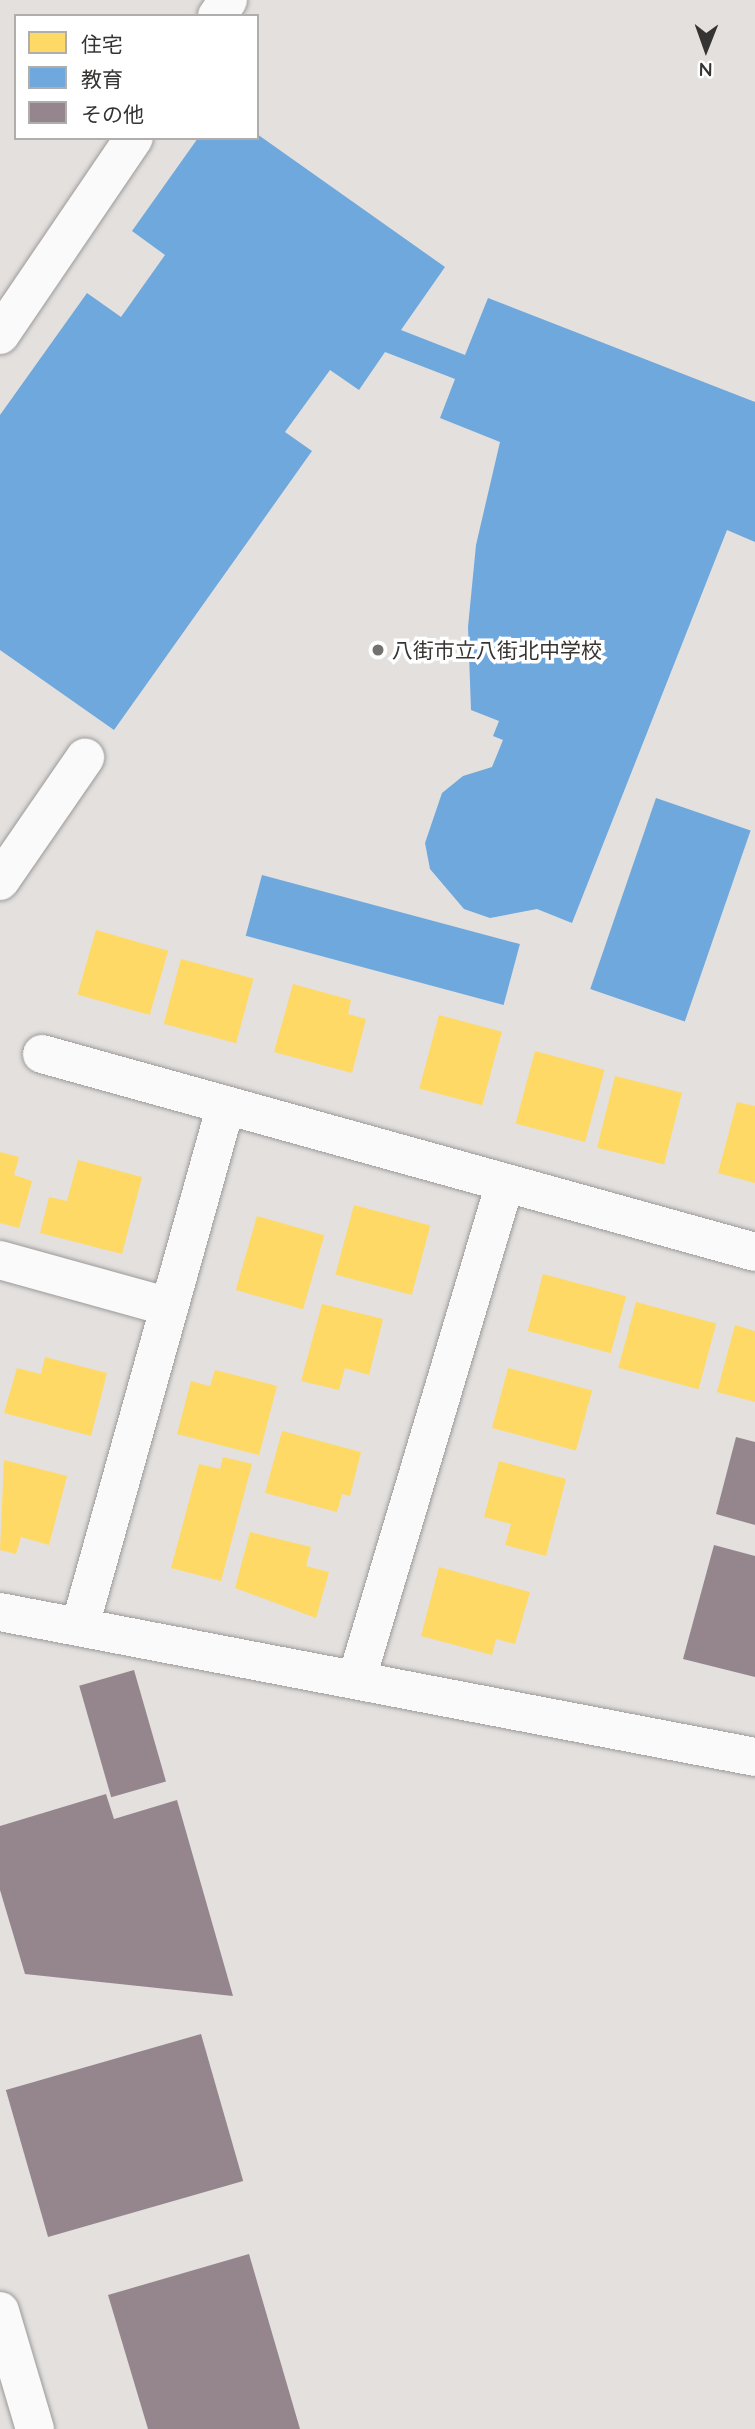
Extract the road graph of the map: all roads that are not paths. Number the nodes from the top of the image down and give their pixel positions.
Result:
1 (133, 140) edge
2 (0, 335) edge
3 (85, 758) dead end
4 (0, 881) edge
5 (42, 1054) dead end
6 (226, 1105) junction
7 (505, 1183) junction
8 (755, 1252) edge
9 (0, 1261) edge
10 (169, 1307) junction
11 (0, 1612) edge
12 (80, 1626) junction
13 (357, 1678) junction
14 (755, 1757) edge
15 (0, 2311) edge
16 (35, 2429) edge

1 - 2 street
3 - 4 street
5 - 6 street
6 - 7 street
6 - 10 street
7 - 8 street
7 - 13 street
9 - 10 street
10 - 12 street
11 - 12 street
12 - 13 street
13 - 14 street
15 - 16 street

